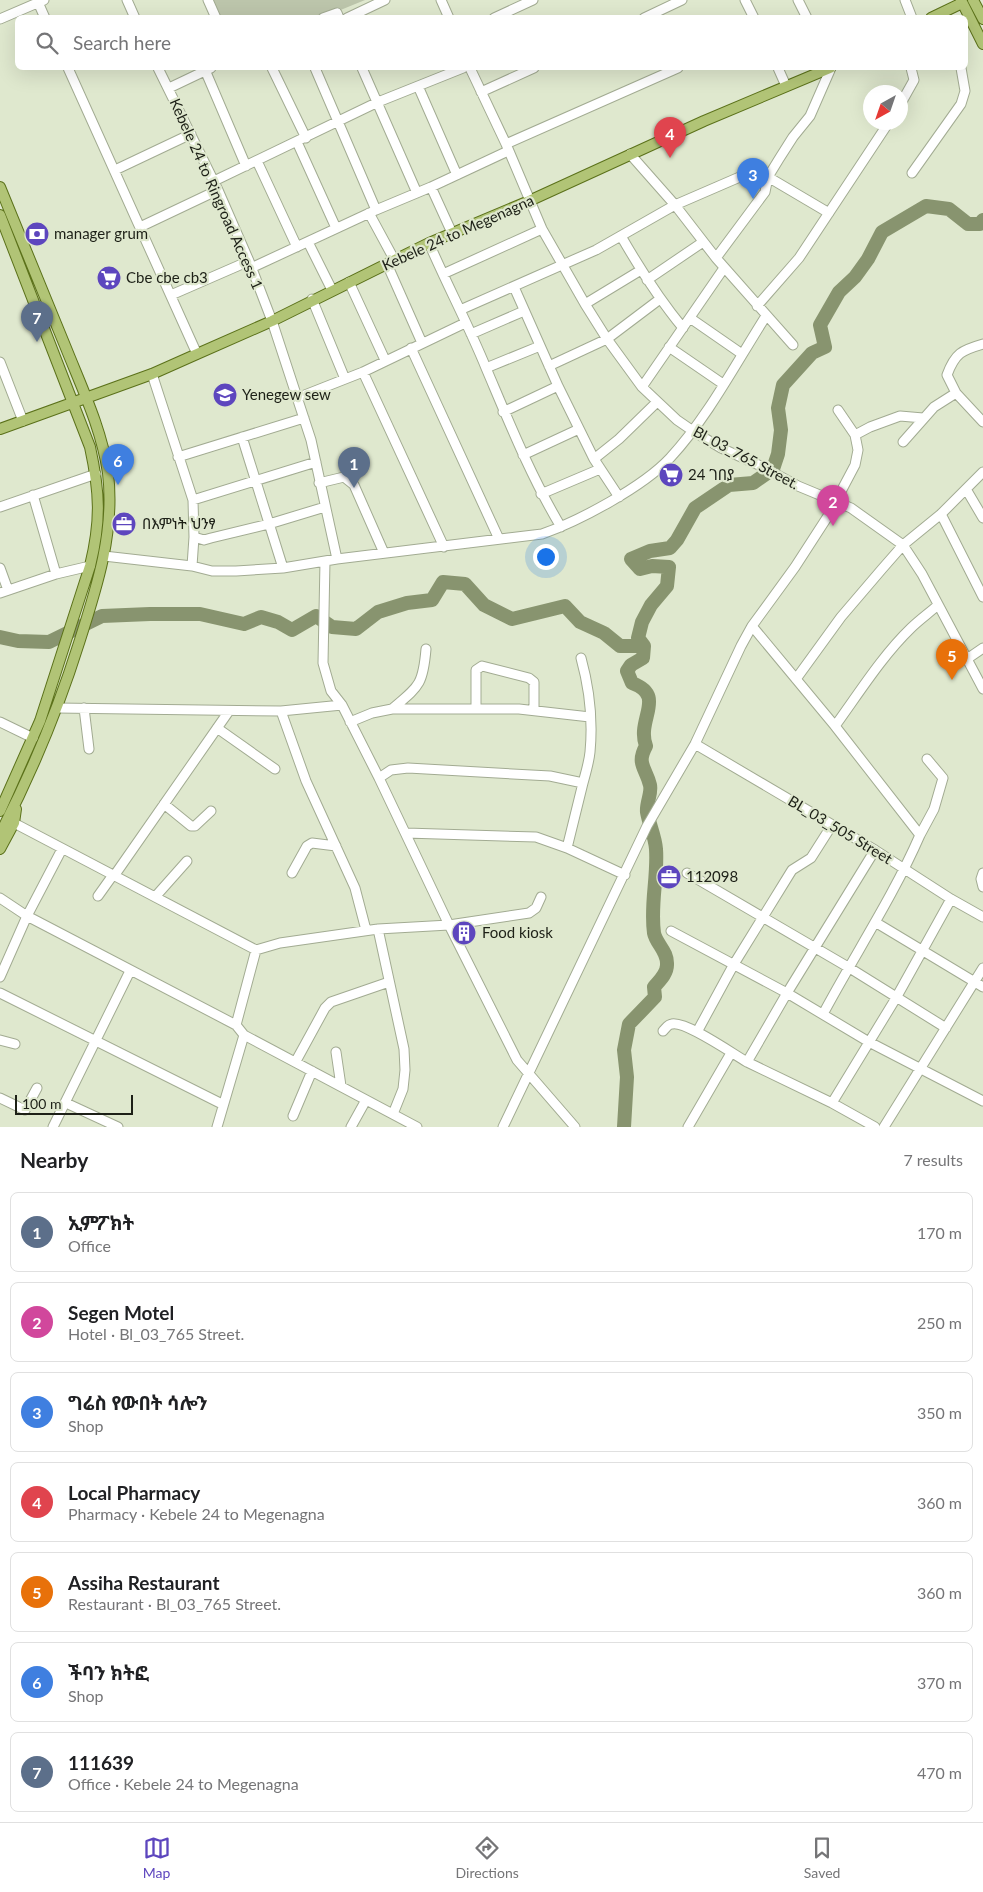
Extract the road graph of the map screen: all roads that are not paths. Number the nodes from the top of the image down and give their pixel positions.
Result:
1 (127, 0) edge
2 (208, 0) edge
3 (385, 0) edge
4 (441, 0) edge
5 (532, 0) edge
6 (682, 0) edge
7 (745, 0) edge
8 (798, 0) edge
9 (905, 0) edge
10 (40, 1) edge
11 (965, 1) edge
12 (44, 15) edge
13 (134, 15) edge
14 (215, 15) edge
15 (353, 15) edge
16 (448, 15) edge
17 (500, 15) edge
18 (650, 15) edge
19 (752, 15) edge
20 (806, 15) edge
21 (911, 15) edge
22 (937, 15) edge
23 (967, 15) edge
24 (968, 18) edge
25 (0, 19) edge
26 (983, 19) edge
27 (983, 44) edge
28 (69, 70) edge
29 (159, 70) edge
30 (206, 70) edge
31 (208, 70) edge
32 (273, 70) edge
33 (315, 70) edge
34 (363, 70) edge
35 (458, 70) edge
36 (471, 70) edge
37 (530, 70) edge
38 (674, 70) edge
39 (779, 70) edge
40 (825, 70) edge
41 (829, 70) edge
42 (912, 70) edge
43 (961, 70) edge
44 (418, 86) junction
45 (786, 86) junction
46 (169, 88) junction
47 (908, 91) edge
48 (481, 92) junction
49 (378, 102) junction
50 (337, 123) junction
51 (884, 130) edge
52 (190, 134) junction
53 (301, 140) junction
54 (507, 147) junction
55 (630, 154) junction
56 (257, 161) junction
57 (246, 166) junction
58 (115, 170) junction
59 (912, 173) dead end
60 (456, 175) junction
61 (768, 178) junction
62 (216, 186) junction
63 (431, 187) junction
64 (0, 188) edge
65 (417, 192) junction
66 (529, 200) junction
67 (675, 205) junction
68 (373, 211) junction
69 (829, 213) junction
70 (0, 214) edge
71 (140, 227) junction
72 (336, 228) junction
73 (542, 230) junction
74 (452, 233) junction
75 (621, 236) junction
76 (308, 242) junction
77 (703, 242) junction
78 (429, 243) junction
79 (297, 248) junction
80 (716, 258) junction
81 (391, 263) junction
82 (250, 264) junction
83 (561, 266) junction
84 (724, 268) junction
85 (641, 270) junction
86 (442, 274) junction
87 (647, 280) junction
88 (349, 282) junction
89 (514, 287) junction
90 (332, 290) junction
91 (171, 295) junction
92 (660, 298) junction
93 (312, 299) junction
94 (585, 304) junction
95 (757, 306) junction
96 (460, 310) junction
97 (524, 311) junction
98 (766, 316) junction
99 (690, 318) junction
100 (272, 321) junction
101 (465, 323) junction
102 (683, 328) junction
103 (471, 334) junction
104 (607, 339) junction
105 (422, 343) junction
106 (983, 344) edge
107 (793, 345) dead end
108 (540, 346) junction
109 (411, 348) junction
110 (669, 348) junction
111 (197, 354) junction
112 (742, 354) junction
113 (385, 360) junction
114 (0, 362) edge
115 (549, 366) junction
116 (486, 368) junction
117 (363, 372) junction
118 (152, 374) junction
119 (345, 380) junction
120 (723, 384) junction
121 (558, 386) junction
122 (642, 386) junction
123 (956, 393) junction
124 (86, 398) junction
125 (298, 398) junction
126 (657, 402) junction
127 (74, 403) junction
128 (838, 410) dead end
129 (503, 412) junction
130 (304, 418) junction
131 (923, 418) junction
132 (23, 421) junction
133 (983, 422) edge
134 (0, 429) edge
135 (579, 429) junction
136 (693, 431) junction
137 (856, 435) junction
138 (242, 437) junction
139 (903, 442) dead end
140 (523, 455) junction
141 (178, 457) junction
142 (594, 459) junction
143 (316, 462) junction
144 (600, 469) junction
145 (983, 472) edge
146 (96, 474) junction
147 (256, 481) junction
148 (319, 483) junction
149 (966, 489) junction
150 (541, 494) junction
151 (33, 495) junction
152 (619, 497) junction
153 (193, 500) junction
154 (835, 501) junction
155 (0, 507) edge
156 (325, 507) junction
157 (941, 514) junction
158 (983, 518) edge
159 (269, 524) junction
160 (561, 527) junction
161 (194, 537) junction
162 (499, 539) junction
163 (903, 545) junction
164 (444, 547) junction
165 (384, 553) junction
166 (104, 556) junction
167 (337, 559) junction
168 (325, 561) junction
169 (90, 566) junction
170 (192, 566) junction
171 (0, 568) edge
172 (283, 568) junction
173 (56, 574) junction
174 (4, 591) edge
175 (983, 597) edge
176 (938, 605) junction
177 (752, 626) junction
178 (66, 640) junction
179 (79, 643) junction
180 (983, 648) edge
181 (426, 649) dead end
182 (581, 658) dead end
183 (968, 659) junction
184 (796, 679) junction
185 (983, 688) edge
186 (342, 704) junction
187 (57, 708) junction
188 (84, 708) junction
189 (476, 708) junction
190 (392, 709) junction
191 (534, 710) junction
192 (229, 711) junction
193 (281, 711) junction
194 (590, 717) junction
195 (0, 722) edge
196 (350, 722) junction
197 (835, 726) junction
198 (217, 728) junction
199 (33, 738) junction
200 (695, 744) junction
201 (89, 749) dead end
202 (927, 759) dead end
203 (275, 768) dead end
204 (379, 778) junction
205 (584, 783) junction
206 (3, 801) edge
207 (17, 802) junction
208 (164, 804) junction
209 (0, 811) edge
210 (211, 811) dead end
211 (14, 823) junction
212 (832, 825) junction
213 (406, 833) junction
214 (0, 834) edge
215 (920, 835) junction
216 (336, 846) junction
217 (567, 848) junction
218 (0, 849) edge
219 (62, 849) junction
220 (875, 850) junction
221 (187, 861) dead end
222 (905, 870) junction
223 (292, 873) dead end
224 (687, 873) dead end
225 (983, 873) edge
226 (625, 874) junction
227 (113, 876) junction
228 (983, 888) edge
229 (98, 896) dead end
230 (154, 897) junction
231 (541, 897) dead end
232 (0, 898) edge
233 (952, 899) junction
234 (27, 916) junction
235 (983, 917) edge
236 (762, 918) junction
237 (875, 922) junction
238 (449, 925) junction
239 (378, 929) junction
240 (366, 930) junction
241 (672, 931) dead end
242 (813, 948) junction
243 (256, 950) junction
244 (923, 950) junction
245 (734, 964) junction
246 (848, 967) junction
247 (983, 968) edge
248 (130, 971) junction
249 (0, 977) edge
250 (389, 982) junction
251 (979, 984) edge
252 (0, 993) edge
253 (787, 993) junction
254 (896, 998) junction
255 (823, 1014) junction
256 (236, 1026) junction
257 (946, 1028) junction
258 (663, 1031) dead end
259 (697, 1032) junction
260 (244, 1035) junction
261 (0, 1040) edge
262 (96, 1040) junction
263 (869, 1042) junction
264 (15, 1044) dead end
265 (336, 1052) dead end
266 (731, 1053) junction
267 (296, 1061) junction
268 (747, 1062) junction
269 (920, 1069) junction
270 (312, 1070) junction
271 (528, 1074) junction
272 (341, 1086) junction
273 (37, 1088) dead end
274 (0, 1098) edge
275 (366, 1100) junction
276 (983, 1101) edge
277 (66, 1103) junction
278 (832, 1103) junction
279 (222, 1104) junction
280 (393, 1114) junction
281 (293, 1116) dead end
282 (53, 1127) edge
283 (118, 1127) edge
284 (217, 1127) edge
285 (351, 1127) edge
286 (417, 1127) edge
287 (503, 1127) edge
288 (575, 1127) edge
289 (688, 1127) edge
290 (875, 1127) edge
291 (884, 1127) edge

1 - 13 street
2 - 14 street
3 - 15 street
4 - 16 street
5 - 17 street
6 - 18 street
7 - 19 street
8 - 20 street
9 - 21 street
10 - 12 street
10 - 25 street
11 - 22 main road
11 - 23 main road
11 - 26 main road
24 - 27 main road
28 - 58 street
29 - 46 street, Kebele 24 to Ringroad Access 1
30 - 46 street
31 - 57 street
32 - 53 street
33 - 50 street
34 - 49 street
35 - 44 street
36 - 48 street, Bl_03_765 Street.
37 - 48 street
38 - 54 street
39 - 45 street
40 - 45 main road, Kebele 24 to Megenagna
41 - 61 street
42 - 47 street
43 - 59 street
44 - 49 street
44 - 60 street
45 - 55 main road, Kebele 24 to Megenagna
46 - 52 street, Kebele 24 to Ringroad Access 1
48 - 54 street, Bl_03_765 Street.
49 - 50 street
49 - 65 street
50 - 53 street
50 - 68 street
51 - 69 street
52 - 58 street
52 - 62 street, Kebele 24 to Ringroad Access 1
53 - 56 street
53 - 72 street
54 - 60 street
54 - 66 street, Bl_03_765 Street.
55 - 66 main road, Kebele 24 to Megenagna
55 - 67 street
56 - 57 street
56 - 79 street
57 - 62 street
58 - 71 street
60 - 63 street
61 - 67 street
61 - 69 street
61 - 80 street
62 - 71 street
62 - 82 street, Kebele 24 to Ringroad Access 1
63 - 65 street
63 - 74 street
64 - 124 main road
65 - 68 street
66 - 73 street, Bl_03_765 Street.
66 - 74 main road, Kebele 24 to Megenagna
67 - 75 street
67 - 77 street
68 - 72 street
68 - 81 street
69 - 95 street
70 - 127 main road
71 - 91 street
72 - 76 street
73 - 83 street, Bl_03_765 Street.
73 - 86 street
74 - 78 main road, Kebele 24 to Megenagna
75 - 83 street
75 - 85 street
76 - 79 street
76 - 90 street
77 - 80 street
77 - 87 street
78 - 81 main road, Kebele 24 to Megenagna
78 - 86 street
79 - 82 street
80 - 84 street
81 - 88 main road, Kebele 24 to Megenagna
81 - 105 street
82 - 91 street
82 - 100 street, Kebele 24 to Ringroad Access 1
83 - 89 street
83 - 94 street, Bl_03_765 Street.
84 - 95 street
84 - 99 street
85 - 87 street
85 - 94 street
86 - 96 street
87 - 92 street
88 - 90 main road, Kebele 24 to Megenagna
88 - 113 street
89 - 96 street
89 - 97 street
90 - 93 main road, Kebele 24 to Megenagna
91 - 111 street
92 - 102 street
92 - 104 street
93 - 100 main road, Kebele 24 to Megenagna
93 - 119 street
94 - 104 street, Bl_03_765 Street.
95 - 98 street
96 - 101 street
97 - 103 street
97 - 108 street
98 - 107 street
98 - 112 street
99 - 102 street
99 - 112 street
100 - 111 main road, Kebele 24 to Megenagna
100 - 125 street, Kebele 24 to Ringroad Access 1
101 - 103 street
101 - 105 street
102 - 110 street
103 - 116 street
104 - 115 street
104 - 122 street, Bl_03_765 Street.
105 - 109 street
106 - 123 street
108 - 115 street
108 - 116 street
109 - 113 street
109 - 162 street
110 - 120 street
110 - 122 street
111 - 118 main road, Kebele 24 to Megenagna
112 - 120 street
113 - 117 street
114 - 132 street
115 - 121 street
116 - 129 street
117 - 119 street
117 - 164 street
118 - 124 main road, Kebele 24 to Megenagna
118 - 141 street
119 - 125 street
120 - 136 street
121 - 129 street
121 - 135 street
122 - 126 street, Bl_03_765 Street.
123 - 131 street
123 - 133 street
124 - 127 main road, Kebele 24 to Megenagna
124 - 166 main road
125 - 130 street, Kebele 24 to Ringroad Access 1
126 - 136 street, Bl_03_765 Street.
126 - 142 street
127 - 132 main road
127 - 146 main road
128 - 137 street
129 - 140 street
130 - 138 street
130 - 143 street, Kebele 24 to Ringroad Access 1
131 - 137 street
131 - 139 street
132 - 134 main road
135 - 140 street
135 - 142 street
136 - 152 street
136 - 154 street, Bl_03_765 Street.
137 - 154 street
138 - 141 street
138 - 147 street
140 - 150 street
141 - 153 street
142 - 144 street
143 - 147 street
143 - 148 street, Kebele 24 to Ringroad Access 1
144 - 150 street
144 - 152 street
145 - 149 street
146 - 151 street
146 - 169 main road
147 - 153 street
147 - 159 street
148 - 156 street, Kebele 24 to Ringroad Access 1
148 - 165 street
149 - 157 street
149 - 158 street
150 - 160 street
151 - 155 street
151 - 173 street
152 - 160 street
153 - 161 street
154 - 163 street, Bl_03_765 Street.
154 - 177 street
156 - 159 street
156 - 167 street, Kebele 24 to Ringroad Access 1
157 - 163 street
157 - 175 street
159 - 161 street
159 - 172 street
160 - 162 street
161 - 170 street
162 - 164 street
163 - 176 street, Bl_03_765 Street.
163 - 184 street
164 - 165 street
165 - 167 street
166 - 170 street
166 - 179 main road
167 - 168 street
168 - 172 street
168 - 186 street
169 - 173 street
169 - 178 main road
170 - 172 street
171 - 174 street
173 - 174 street
176 - 183 street, Bl_03_765 Street.
176 - 197 street
177 - 184 street
177 - 200 street
178 - 179 main road
178 - 199 main road
179 - 187 main road
180 - 183 street
181 - 190 street
182 - 194 street
183 - 185 street, Bl_03_765 Street.
184 - 197 street
186 - 193 street
186 - 196 street
187 - 188 street
187 - 207 main road
188 - 192 street
188 - 201 street
189 - 190 street
189 - 191 street
189 - 191 street
190 - 196 street
191 - 194 street
192 - 193 street
192 - 198 street
193 - 216 street
194 - 205 street
195 - 199 street
196 - 204 street
197 - 215 street
198 - 203 street
198 - 208 street
199 - 206 main road
200 - 212 street, BL_03_505 Street
200 - 226 street
202 - 215 street
204 - 205 street
204 - 213 street
205 - 217 street
206 - 209 main road
207 - 211 main road
207 - 214 main road
208 - 210 street
208 - 227 street
211 - 218 main road
211 - 219 street
212 - 220 street, BL_03_505 Street
212 - 236 street
213 - 217 street
213 - 238 street
215 - 222 street
216 - 223 street
216 - 240 street
217 - 226 street
219 - 227 street
219 - 234 street
220 - 222 street, BL_03_505 Street
220 - 242 street
221 - 230 street
222 - 233 street, BL_03_505 Street
222 - 237 street
224 - 236 street
225 - 228 street
226 - 271 street
227 - 229 street
227 - 230 street
230 - 243 street
231 - 238 street
232 - 234 street
233 - 235 street, BL_03_505 Street
233 - 244 street
234 - 248 street
234 - 249 street
236 - 242 street
236 - 245 street
237 - 244 street
237 - 246 street
238 - 239 street
238 - 271 street
239 - 240 street
239 - 250 street
240 - 243 street
241 - 245 street
242 - 246 street
242 - 253 street
243 - 256 street
244 - 251 street
244 - 254 street
245 - 253 street
245 - 259 street
246 - 254 street
246 - 255 street
247 - 251 street
248 - 256 street
248 - 262 street
250 - 267 street
250 - 280 street
251 - 257 street
252 - 262 street
253 - 255 street
253 - 268 street
254 - 257 street
254 - 263 street
255 - 263 street
256 - 260 street
257 - 269 street
258 - 259 street
259 - 266 street
260 - 267 street
260 - 279 street
261 - 264 street
262 - 277 street
262 - 279 street
263 - 269 street
263 - 278 street
265 - 272 street
266 - 268 street
266 - 289 street
267 - 270 street
268 - 278 street
269 - 276 street
269 - 291 street
270 - 272 street
270 - 281 street
271 - 287 street
271 - 288 street
272 - 275 street
273 - 274 street
275 - 280 street
275 - 285 street
277 - 282 street
277 - 283 street
278 - 290 street
279 - 284 street
280 - 286 street

